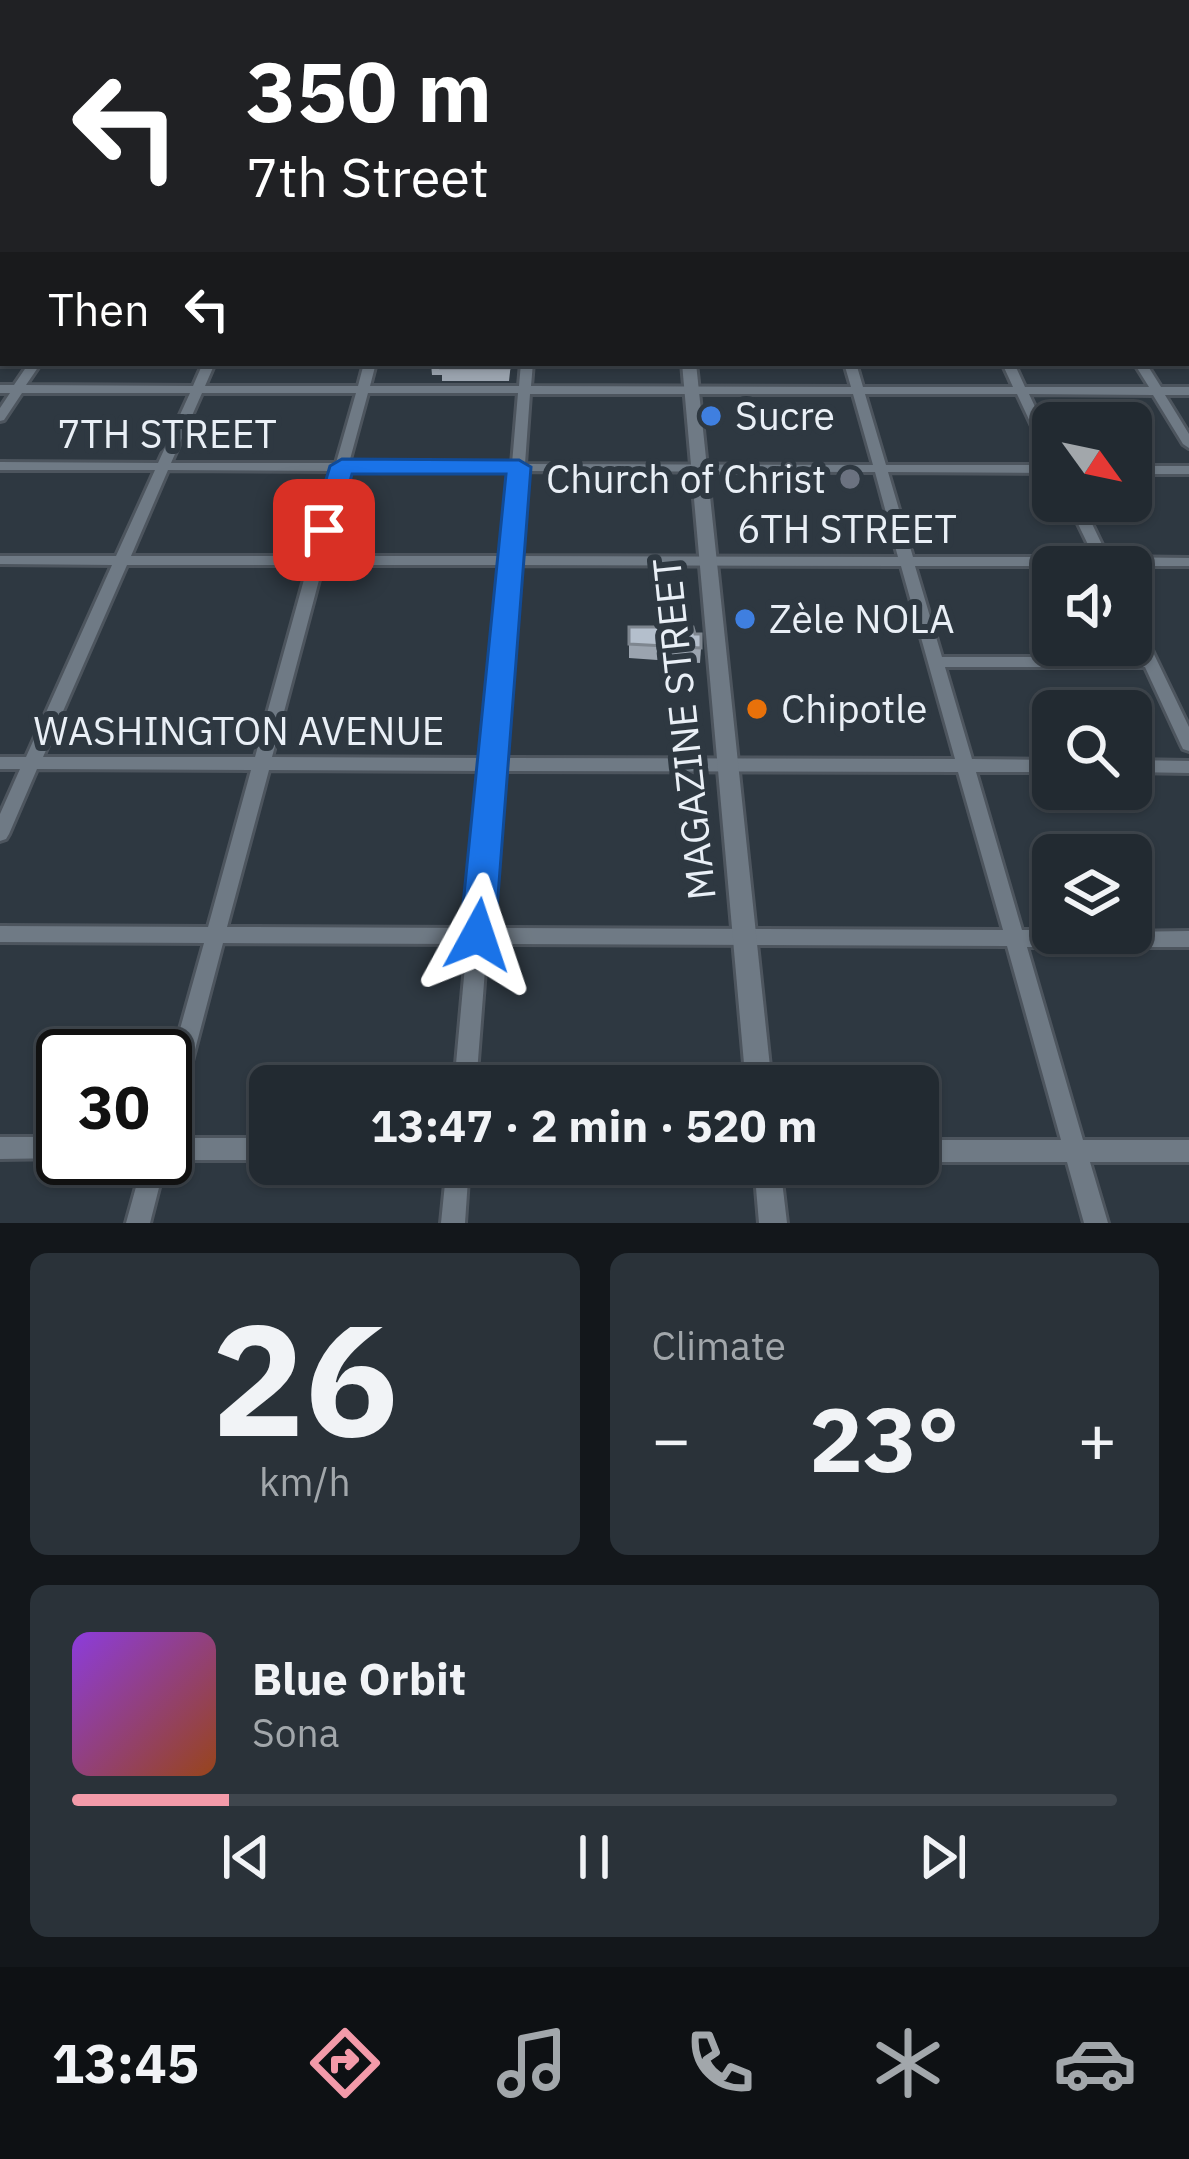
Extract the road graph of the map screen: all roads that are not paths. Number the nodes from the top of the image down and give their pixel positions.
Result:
1 (33, 366) edge
2 (208, 366) edge
3 (369, 366) edge
4 (527, 366) edge
5 (688, 366) edge
6 (851, 366) edge
7 (1010, 366) edge
8 (1142, 366) edge
9 (0, 389) edge
10 (19, 389) junction
11 (197, 389) junction
12 (362, 390) junction
13 (524, 390) junction
14 (692, 390) junction
15 (857, 390) junction
16 (1022, 391) junction
17 (1157, 392) junction
18 (1189, 392) edge
19 (1032, 413) edge
20 (0, 417) edge
21 (1189, 444) edge
22 (0, 466) edge
23 (342, 466) junction
24 (519, 467) junction
25 (162, 468) junction
26 (698, 469) junction
27 (1032, 469) edge
28 (882, 470) junction
29 (1152, 470) edge
30 (1189, 470) edge
31 (0, 560) edge
32 (122, 560) junction
33 (315, 561) junction
34 (509, 562) junction
35 (706, 562) junction
36 (909, 562) junction
37 (1189, 562) edge
38 (1152, 563) edge
39 (1032, 564) edge
40 (938, 662) junction
41 (1032, 662) edge
42 (1152, 666) edge
43 (1189, 745) edge
44 (0, 763) edge
45 (32, 764) junction
46 (262, 764) junction
47 (492, 764) junction
48 (727, 765) junction
49 (964, 766) junction
50 (1032, 766) edge
51 (1152, 766) edge
52 (1189, 766) edge
53 (0, 834) edge
54 (0, 934) edge
55 (216, 935) junction
56 (478, 935) junction
57 (745, 936) junction
58 (1189, 938) edge
59 (1014, 939) junction
60 (190, 1029) edge
61 (467, 1065) edge
62 (757, 1065) edge
63 (0, 1148) edge
64 (36, 1148) edge
65 (192, 1149) edge
66 (249, 1149) edge
67 (939, 1151) edge
68 (1075, 1151) junction
69 (1189, 1151) edge
70 (148, 1185) edge
71 (456, 1185) edge
72 (769, 1185) edge
73 (138, 1223) edge
74 (453, 1223) edge
75 (772, 1223) edge
76 (1096, 1223) edge

1 - 10 street
2 - 11 street
3 - 12 street
4 - 13 street
5 - 14 street, MAGAZINE STREET
6 - 15 street
7 - 16 street
8 - 17 street
9 - 10 street
10 - 11 street
10 - 20 street
11 - 12 street
11 - 25 street
12 - 13 street
12 - 23 street
13 - 14 street
13 - 24 street
14 - 15 street
14 - 26 street, MAGAZINE STREET
15 - 16 street
15 - 28 street
16 - 17 street
16 - 19 street
17 - 18 street
17 - 21 street
22 - 25 street, 7TH STREET
23 - 24 street, 7TH STREET
23 - 25 street, 7TH STREET
23 - 33 street
24 - 26 street, 7TH STREET
24 - 34 street
25 - 32 street
26 - 28 street, 7TH STREET
26 - 35 street, MAGAZINE STREET
27 - 28 street, 7TH STREET
28 - 36 street
29 - 30 street
31 - 32 street, 6TH STREET
32 - 33 street, 6TH STREET
32 - 45 street
33 - 34 street, 6TH STREET
33 - 46 street
34 - 35 street, 6TH STREET
34 - 47 street
35 - 36 street, 6TH STREET
35 - 48 street, MAGAZINE STREET
36 - 39 street, 6TH STREET
36 - 40 street
37 - 38 street, 6TH STREET
40 - 41 street
40 - 49 street
42 - 43 street
44 - 45 street, WASHINGTON AVENUE
45 - 46 street, WASHINGTON AVENUE
45 - 53 street
46 - 47 street, WASHINGTON AVENUE
46 - 55 street
47 - 48 street, WASHINGTON AVENUE
47 - 56 street
48 - 49 street, WASHINGTON AVENUE
48 - 57 street, MAGAZINE STREET
49 - 50 street, WASHINGTON AVENUE
49 - 59 street
51 - 52 street
54 - 55 street
55 - 56 street
55 - 60 street
56 - 57 street
56 - 61 street
57 - 59 street
57 - 62 street, MAGAZINE STREET
58 - 59 street
59 - 68 street
63 - 64 street
65 - 66 street
67 - 68 street
68 - 69 street
68 - 76 street
70 - 73 street
71 - 74 street
72 - 75 street

